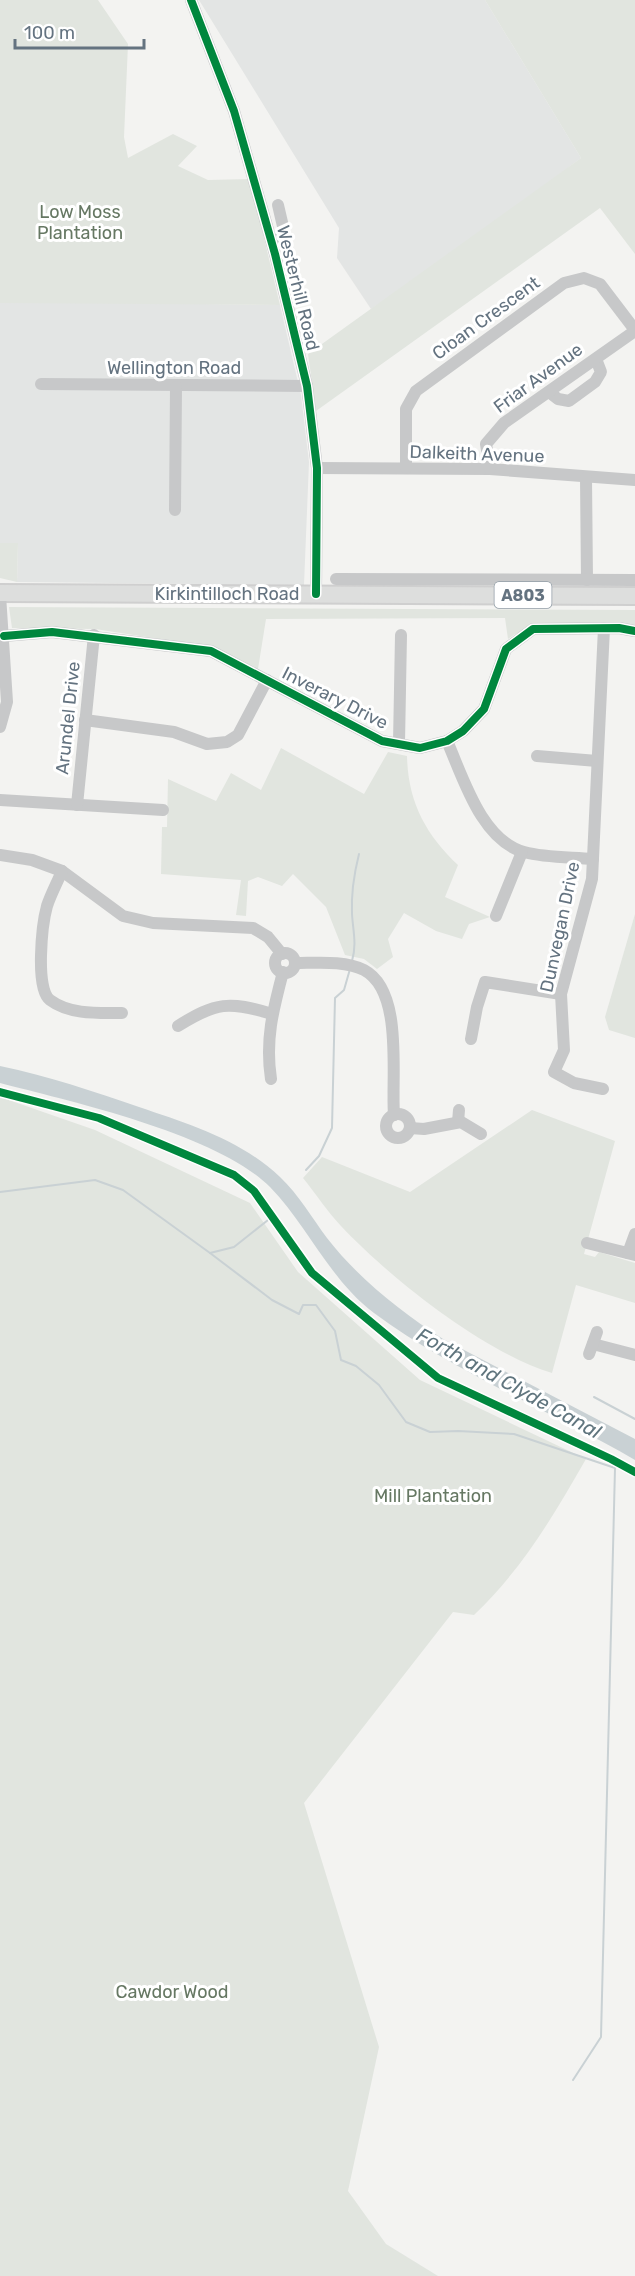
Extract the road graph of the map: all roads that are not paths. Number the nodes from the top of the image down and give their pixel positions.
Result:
1 (190, 0) edge
2 (278, 206) dead end
3 (271, 239) junction
4 (635, 331) edge
5 (596, 359) junction
6 (41, 384) dead end
7 (307, 386) junction
8 (176, 387) junction
9 (549, 392) junction
10 (317, 468) junction
11 (406, 468) junction
12 (490, 469) junction
13 (586, 478) junction
14 (635, 480) edge
15 (175, 510) dead end
16 (336, 579) dead end
17 (587, 580) junction
18 (635, 580) edge
19 (0, 594) edge
20 (316, 594) junction
21 (635, 596) edge
22 (604, 628) junction
23 (635, 631) edge
24 (94, 635) junction
25 (401, 635) dead end
26 (4, 636) junction
27 (267, 680) junction
28 (85, 720) junction
29 (0, 727) edge
30 (447, 741) junction
31 (399, 743) junction
32 (537, 756) dead end
33 (597, 761) junction
34 (0, 800) edge
35 (77, 806) junction
36 (163, 810) dead end
37 (522, 852) junction
38 (0, 855) edge
39 (593, 859) junction
40 (62, 872) junction
41 (496, 916) dead end
42 (282, 954) junction
43 (295, 963) junction
44 (283, 972) junction
45 (561, 994) junction
46 (122, 1013) dead end
47 (272, 1014) junction
48 (178, 1026) dead end
49 (471, 1039) dead end
50 (271, 1079) dead end
51 (603, 1089) dead end
52 (394, 1114) junction
53 (410, 1128) junction
54 (481, 1134) dead end
55 (635, 1234) edge
56 (587, 1243) dead end
57 (632, 1254) edge
58 (593, 1344) dead end
59 (635, 1355) edge

1 - 3 street, Westerhill Road
2 - 3 street
3 - 7 street, Westerhill Road
4 - 5 street, Friar Avenue
4 - 11 street, Cloan Crescent
5 - 9 street, Friar Avenue
5 - 9 street
6 - 8 street, Wellington Road
7 - 8 street, Wellington Road
7 - 10 street, Westerhill Road
8 - 15 street
9 - 12 street, Friar Avenue
10 - 11 street, Dalkeith Avenue
10 - 20 street, Westerhill Road
11 - 12 street, Dalkeith Avenue
12 - 13 street, Dalkeith Avenue
13 - 14 street, Dalkeith Avenue
13 - 17 street
16 - 17 street
17 - 18 street
19 - 20 main road, Kirkintilloch Road / A803
19 - 26 street
20 - 21 main road, Kirkintilloch Road / A803
22 - 23 street, Inverary Drive
22 - 30 street, Inverary Drive
22 - 33 street, Dunvegan Drive
24 - 26 street, Inverary Drive
24 - 27 street, Inverary Drive
24 - 28 street, Arundel Drive
25 - 31 street
26 - 29 street
27 - 28 street
27 - 31 street, Inverary Drive
28 - 35 street, Arundel Drive
30 - 31 street, Inverary Drive
30 - 37 street
32 - 33 street
33 - 39 street, Dunvegan Drive
34 - 35 street
35 - 36 street
37 - 39 street
37 - 41 street
38 - 40 street
39 - 45 street, Dunvegan Drive
40 - 42 street
40 - 46 street
42 - 43 street
42 - 44 street
43 - 44 street
43 - 52 street
44 - 47 street
45 - 49 street
45 - 51 street, Dunvegan Drive
47 - 48 street
47 - 50 street
52 - 53 street
52 - 53 street
53 - 54 street
55 - 57 street
56 - 57 street
58 - 59 street

